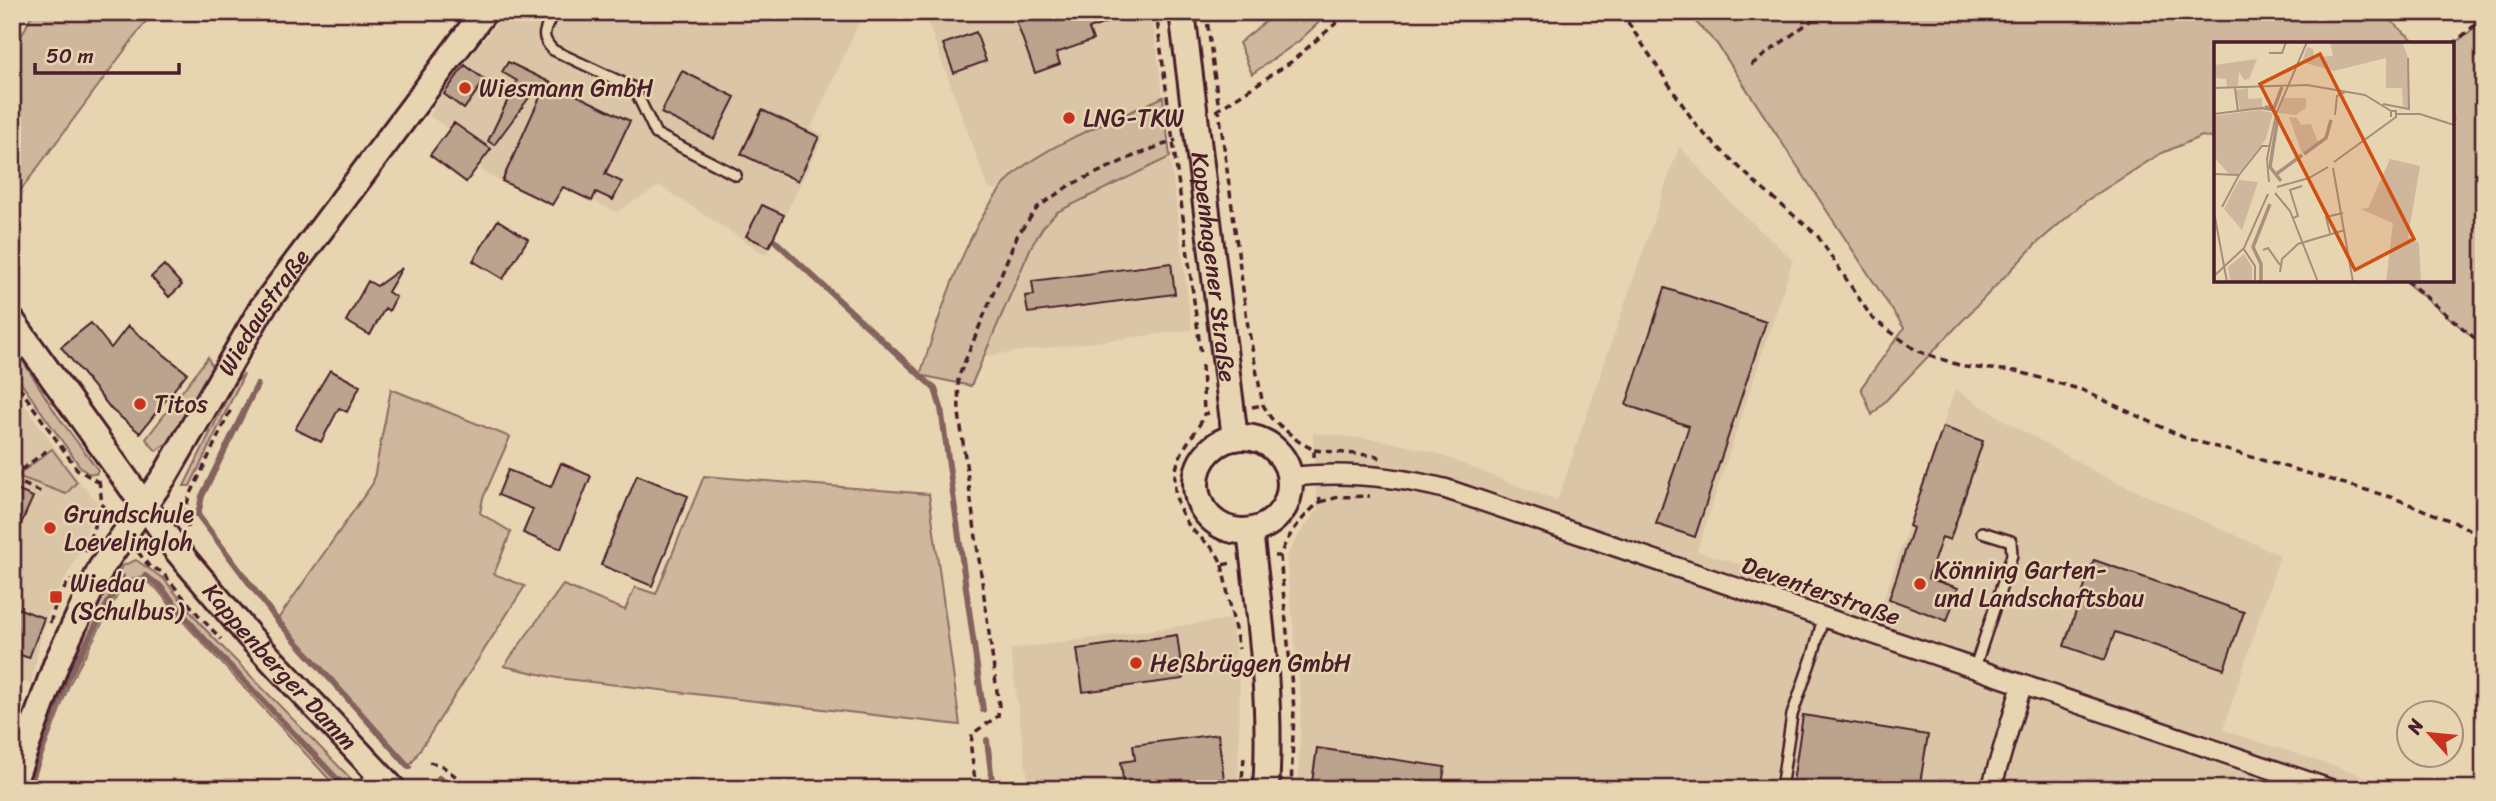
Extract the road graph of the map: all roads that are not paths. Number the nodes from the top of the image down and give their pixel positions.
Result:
1 (484, 12) edge
2 (554, 12) edge
3 (1182, 12) edge
4 (736, 175) dead end
5 (12, 321) edge
6 (1235, 438) junction
7 (1290, 477) junction
8 (143, 506) junction
9 (1250, 531) junction
10 (1982, 532) dead end
11 (1823, 618) junction
12 (1975, 670) junction
13 (2022, 685) junction
14 (379, 784) edge
15 (12, 786) edge
16 (1266, 789) edge
17 (1781, 789) edge
18 (1991, 789) edge
19 (2330, 789) edge

1 - 8 main road, Wiedaustraße
2 - 4 lane
3 - 6 main road, Kopenhagener Straße
5 - 8 main road, Kappenberger Damm
6 - 7 main road
6 - 9 main road
7 - 9 main road
7 - 11 street, Deventerstraße
8 - 14 main road, Kappenberger Damm
8 - 15 main road, Wiedaustraße
9 - 16 main road
10 - 12 lane
11 - 12 street, Deventerstraße
11 - 17 lane
12 - 13 street, Deventerstraße
13 - 18 street
13 - 19 street, Deventerstraße

